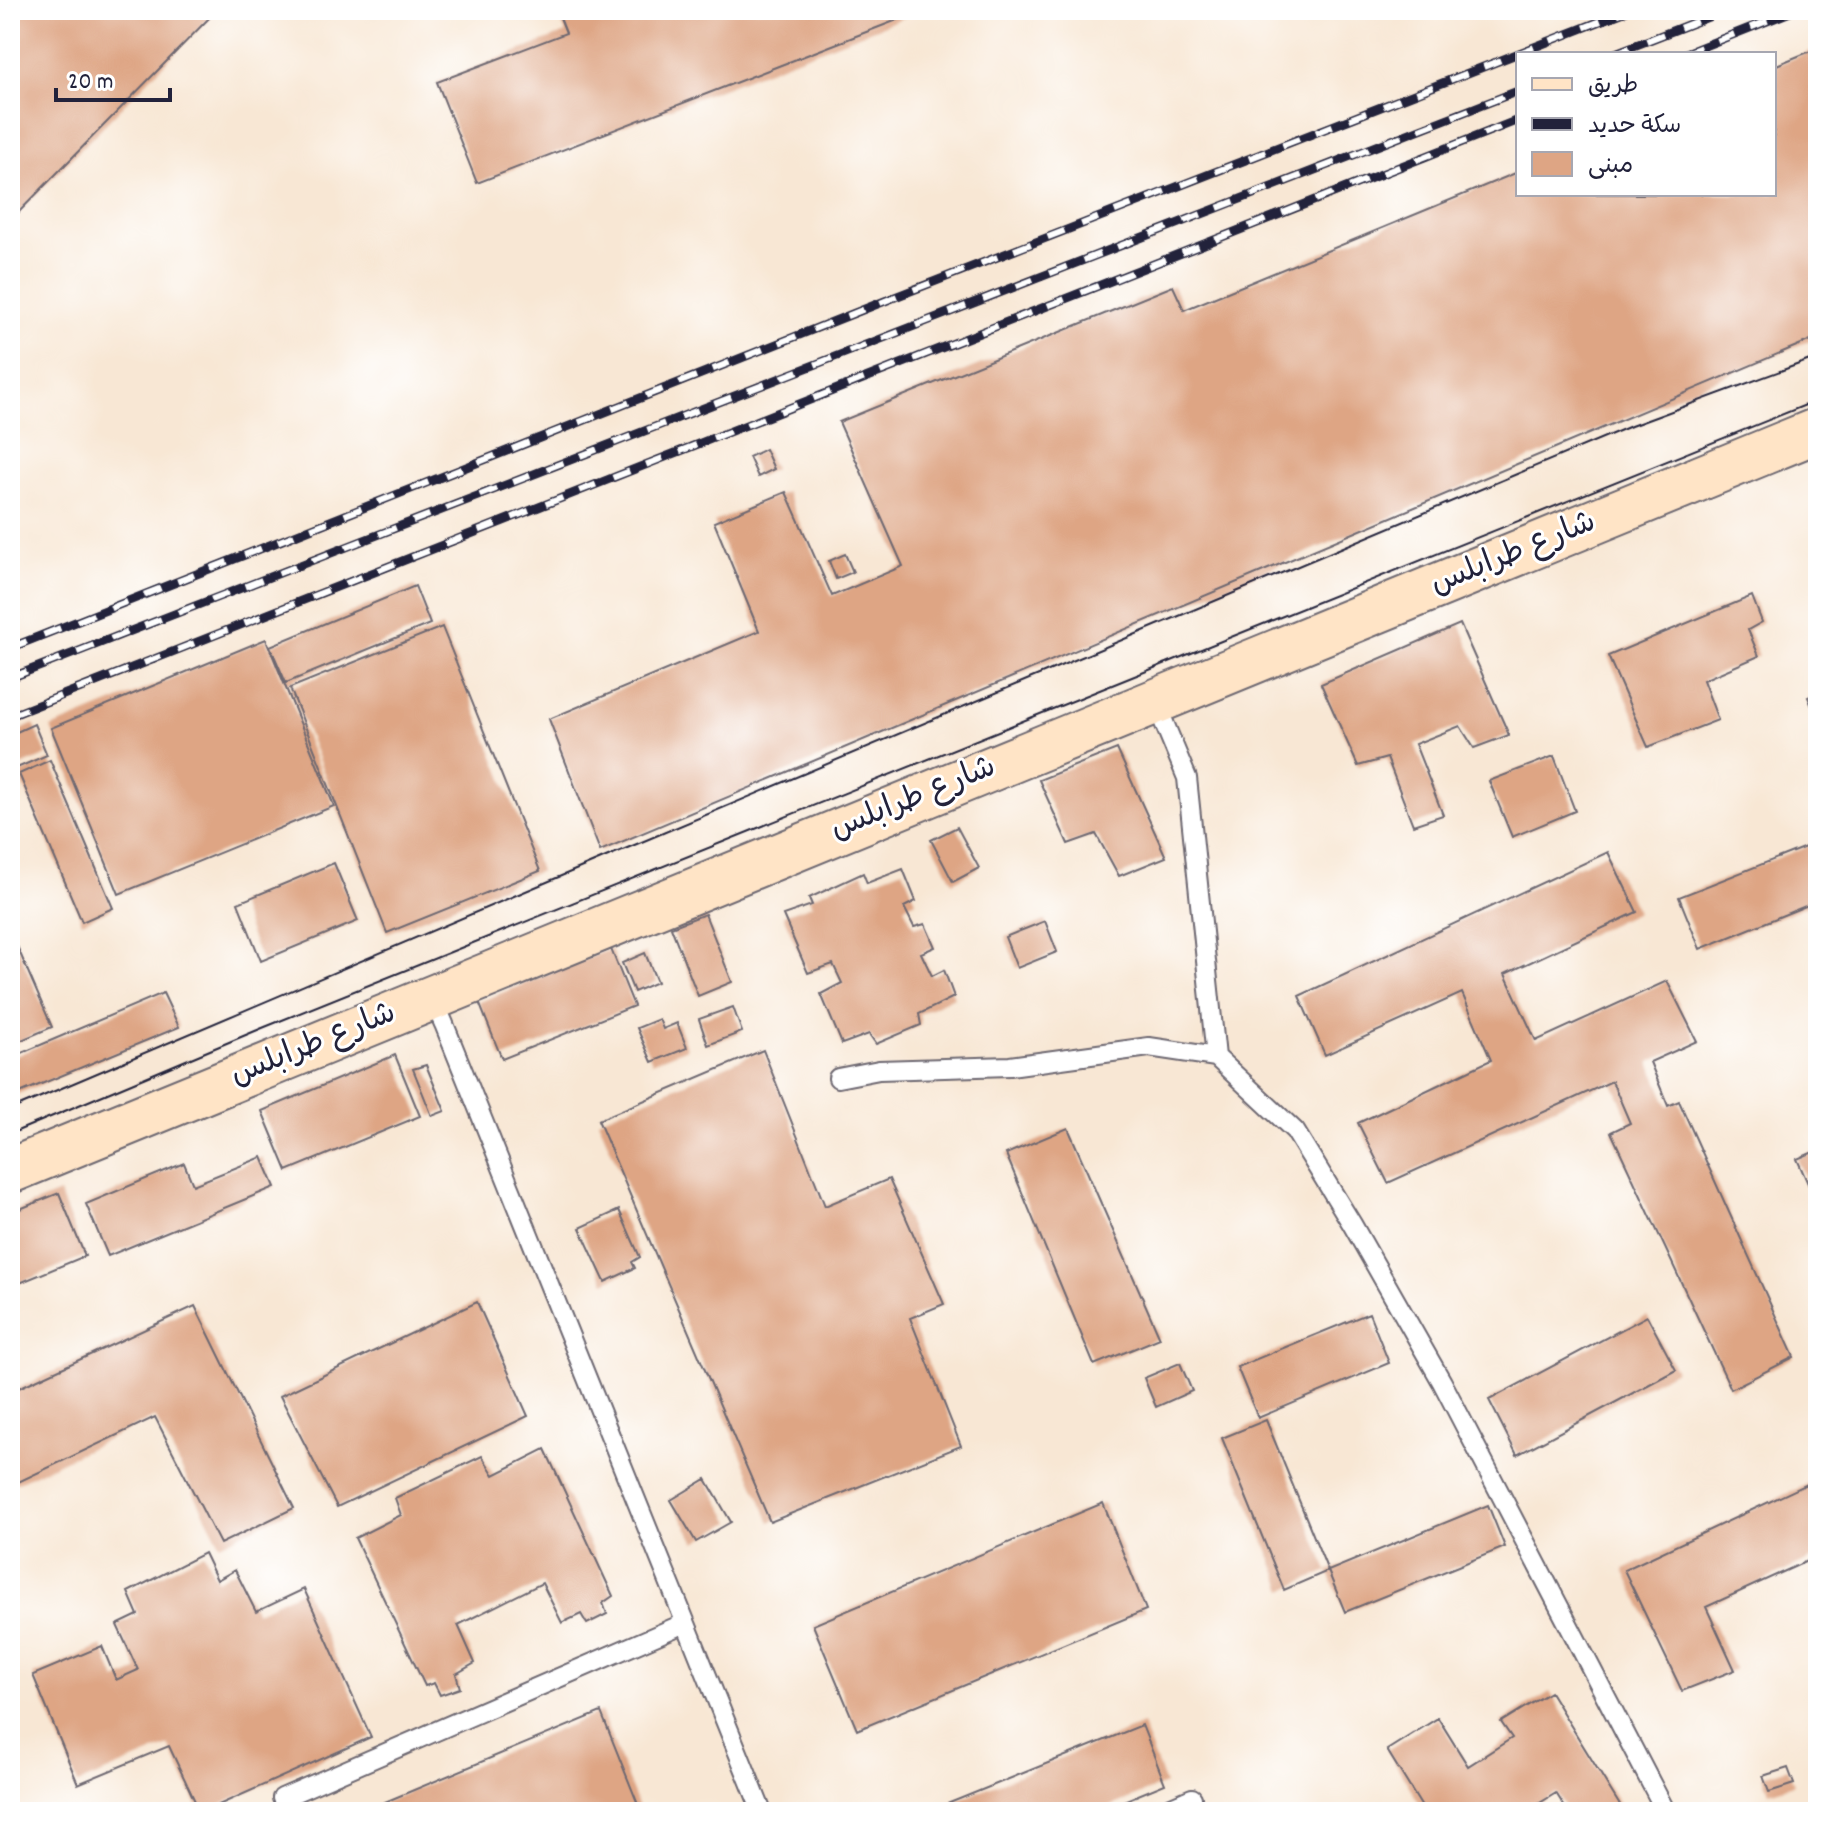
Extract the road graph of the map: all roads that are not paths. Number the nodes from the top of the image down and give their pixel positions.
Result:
1 (1818, 430) edge
2 (1155, 701) junction
3 (432, 997) junction
4 (1216, 1057) junction
5 (838, 1078) dead end
6 (10, 1171) edge
7 (685, 1623) junction
8 (282, 1798) dead end
9 (1192, 1798) dead end
10 (762, 1812) edge
11 (1160, 1812) edge
12 (1666, 1812) edge

1 - 2 main road, شارع طرابلس
2 - 3 main road, شارع طرابلس
2 - 4 lane
3 - 6 main road, شارع طرابلس
3 - 7 lane
4 - 5 lane
4 - 12 lane
7 - 8 lane
7 - 10 lane
9 - 11 lane

